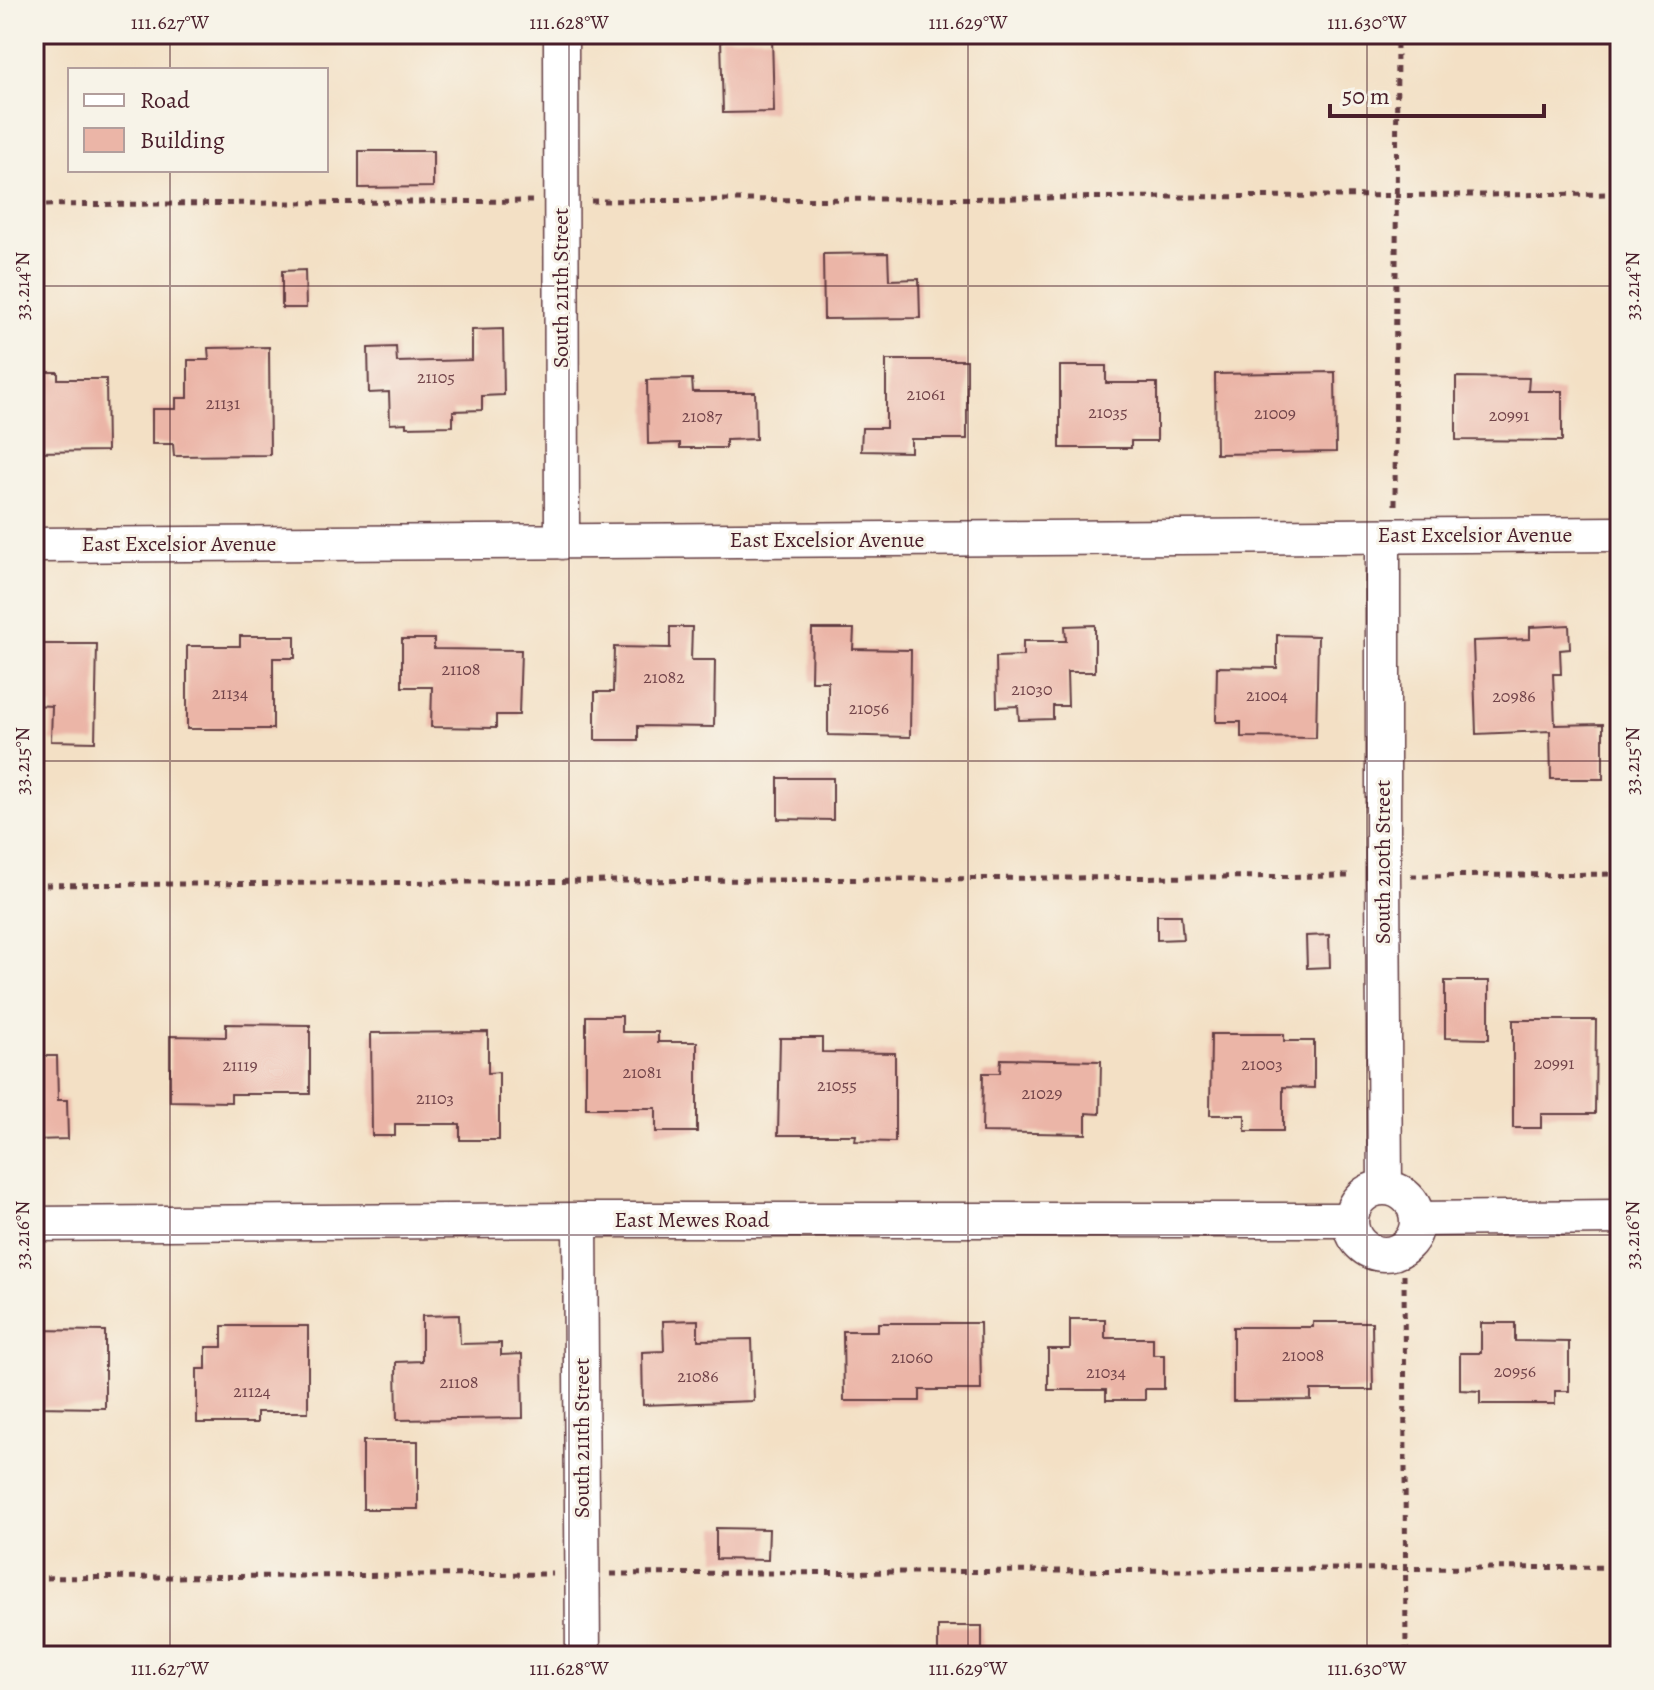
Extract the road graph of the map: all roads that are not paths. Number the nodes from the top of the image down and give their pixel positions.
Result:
1 (561, 34) edge
2 (1620, 534) edge
3 (1383, 536) junction
4 (562, 542) junction
5 (34, 545) edge
6 (1385, 1188) junction
7 (1620, 1217) edge
8 (1418, 1219) junction
9 (580, 1220) junction
10 (1350, 1220) junction
11 (34, 1224) edge
12 (583, 1656) edge

1 - 4 street, South 211th Street
2 - 3 street, East Excelsior Avenue
3 - 4 street, East Excelsior Avenue
3 - 6 street, South 210th Street
4 - 5 street, East Excelsior Avenue
6 - 8 street
6 - 10 street
7 - 8 street
8 - 10 street
9 - 10 street, East Mewes Road
9 - 11 street, East Mewes Road
9 - 12 street, South 211th Street

